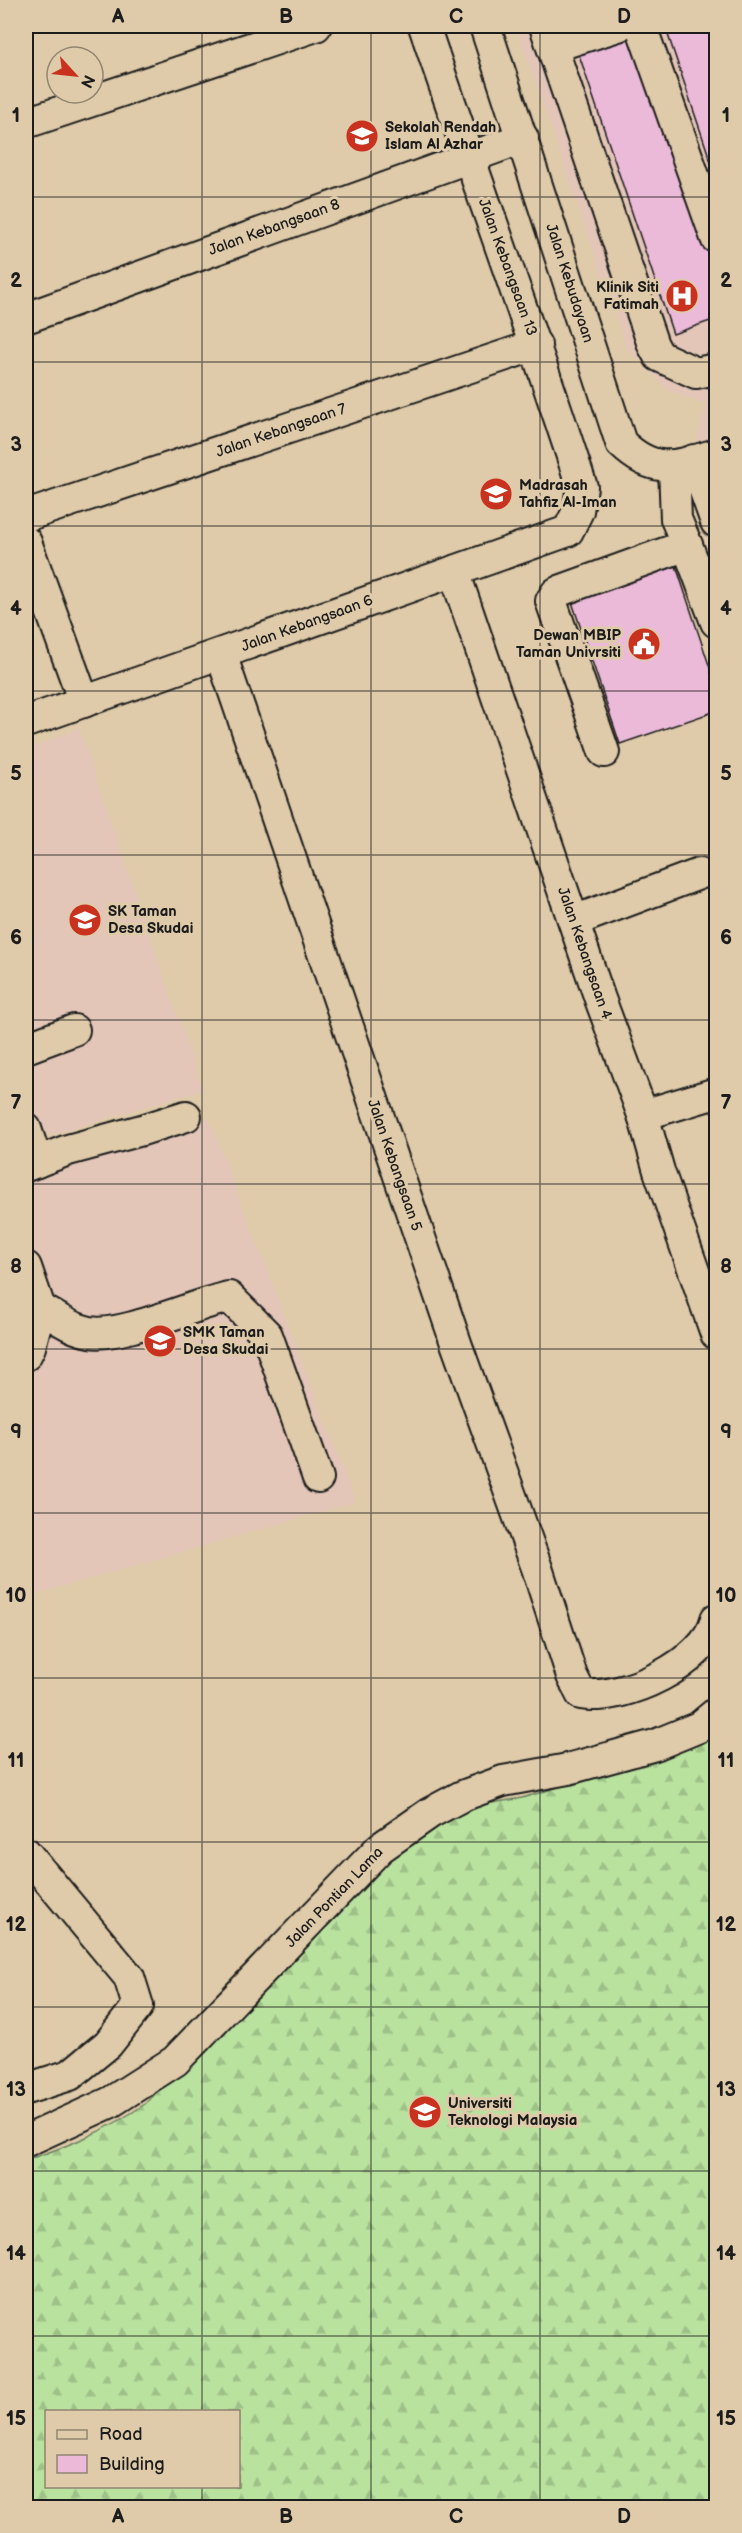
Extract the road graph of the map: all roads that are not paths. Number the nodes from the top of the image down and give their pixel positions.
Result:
1 (316, 26) edge
2 (424, 26) edge
3 (485, 26) edge
4 (618, 26) edge
5 (641, 26) edge
6 (548, 36) edge
7 (26, 123) edge
8 (523, 138) junction
9 (468, 157) junction
10 (717, 238) edge
11 (26, 318) edge
12 (536, 345) junction
13 (717, 369) edge
14 (695, 460) edge
15 (578, 511) joint
16 (26, 516) edge
17 (717, 522) edge
18 (26, 542) edge
19 (687, 545) junction
20 (454, 571) junction
21 (717, 621) edge
22 (221, 654) junction
23 (84, 702) junction
24 (26, 722) edge
25 (604, 752) dead end
26 (699, 874) dead end
27 (574, 921) junction
28 (74, 1030) dead end
29 (26, 1048) edge
30 (717, 1093) edge
31 (643, 1115) junction
32 (186, 1116) dead end
33 (26, 1129) edge
34 (31, 1164) edge
35 (26, 1267) edge
36 (40, 1308) junction
37 (717, 1334) edge
38 (26, 1355) edge
39 (318, 1478) dead end
40 (717, 1619) edge
41 (717, 1713) edge
42 (26, 1853) edge
43 (26, 2089) edge
44 (26, 2140) edge

1 - 7 street
2 - 9 street, Jalan Kebangsaan 13
3 - 8 street, Jalan Kebudayaan
4 - 6 street
5 - 10 street
6 - 13 street
8 - 9 street, Jalan Kebangsaan 8
8 - 14 street, Jalan Kebudayaan
9 - 11 street, Jalan Kebangsaan 8
9 - 12 street, Jalan Kebangsaan 13
12 - 15 street, Jalan Kebangsaan 13
12 - 16 street, Jalan Kebangsaan 7
14 - 17 street
14 - 19 street
15 - 20 street, Jalan Kebangsaan 6
18 - 23 street
19 - 21 street
19 - 25 street
20 - 22 street, Jalan Kebangsaan 6
20 - 27 street, Jalan Kebangsaan 4
22 - 23 street, Jalan Kebangsaan 6
22 - 40 street, Jalan Kebangsaan 5
23 - 24 street, Jalan Kebangsaan 6
26 - 27 street
27 - 31 street, Jalan Kebangsaan 4
28 - 29 street
30 - 31 street
31 - 37 street, Jalan Kebangsaan 4
32 - 34 street
33 - 34 street
35 - 36 street
36 - 38 street
36 - 39 street
41 - 44 street, Jalan Pontian Lama
42 - 43 street

